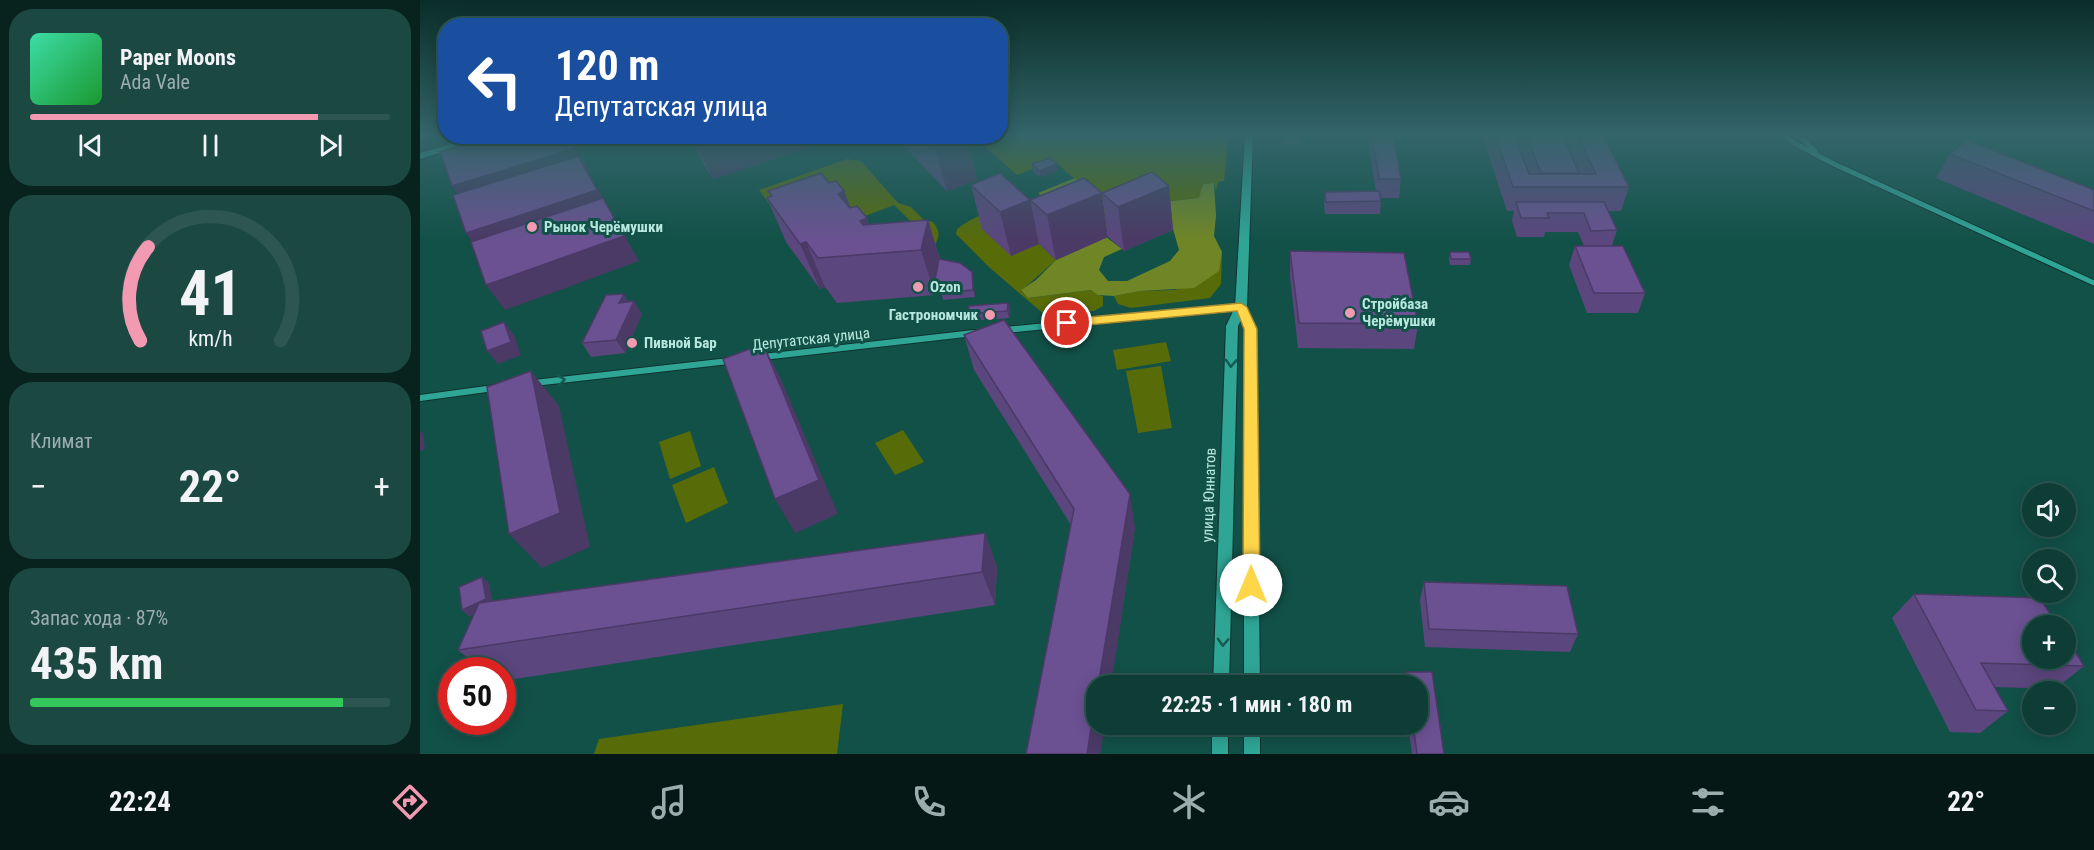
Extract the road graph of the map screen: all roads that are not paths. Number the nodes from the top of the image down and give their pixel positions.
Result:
1 (1247, 170) edge
2 (1848, 170) edge
3 (2094, 283) edge
4 (1241, 307) junction
5 (1001, 330) edge
6 (979, 333) edge
7 (755, 358) edge
8 (733, 360) edge
9 (521, 385) edge
10 (499, 387) edge
11 (420, 398) edge
12 (1221, 675) edge
13 (1252, 675) edge
14 (1220, 735) edge
15 (1252, 735) edge
16 (1220, 754) edge
17 (1252, 754) edge

1 - 4 main road, улица Юннатов
2 - 3 street
4 - 5 street
4 -> 12 main road, улица Юннатов
4 - 13 main road, улица Юннатов
6 - 7 street, Депутатская улица
9 -> 8 street, Депутатская улица
10 - 11 street
14 - 16 main road
15 - 17 main road

